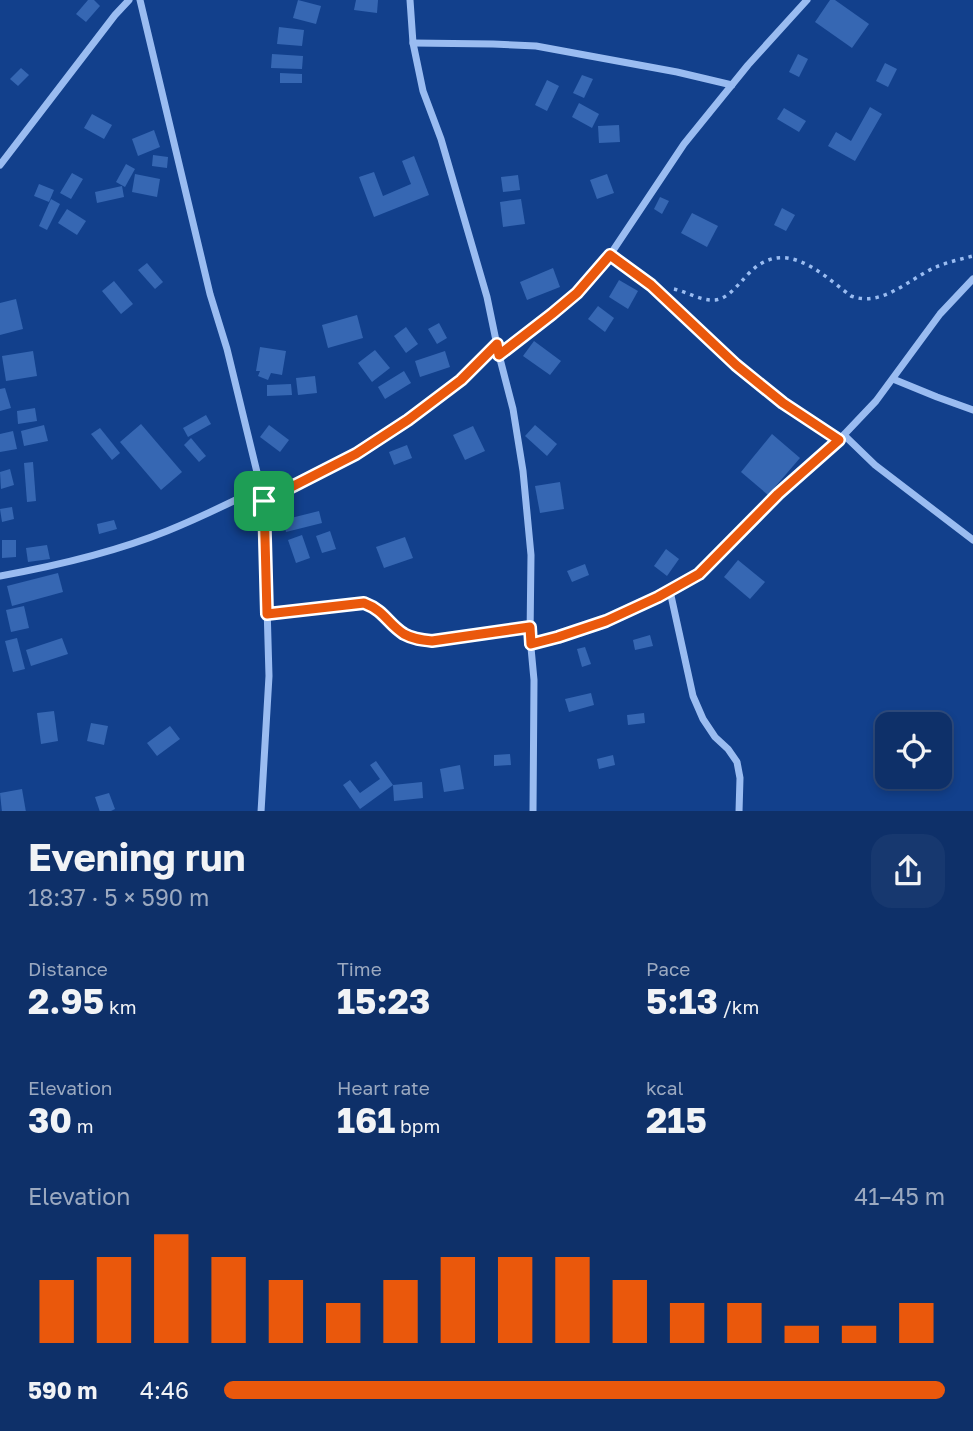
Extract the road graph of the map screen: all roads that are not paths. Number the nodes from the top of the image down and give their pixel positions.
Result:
1 (129, 0) edge
2 (140, 0) edge
3 (410, 0) edge
4 (807, 0) edge
5 (413, 43) junction
6 (732, 85) junction
7 (0, 165) edge
8 (610, 255) junction
9 (973, 279) edge
10 (497, 344) junction
11 (499, 355) junction
12 (893, 379) junction
13 (973, 410) edge
14 (841, 437) junction
15 (260, 488) junction
16 (264, 501) junction
17 (973, 540) edge
18 (0, 576) edge
19 (670, 591) junction
20 (267, 614) junction
21 (530, 627) junction
22 (531, 644) junction
23 (261, 811) edge
24 (533, 811) edge
25 (739, 811) edge

1 - 7 street
2 - 15 street
3 - 5 street
4 - 6 street
5 - 6 street
5 - 10 street
6 - 8 street
8 - 11 street
8 - 14 street
9 - 12 street
10 - 11 street
10 - 16 street
11 - 21 street
12 - 13 street
12 - 14 street
14 - 17 street
14 - 19 street
15 - 16 street
15 - 18 street
16 - 20 street
19 - 22 street
19 - 25 street
20 - 21 street
20 - 23 street
21 - 22 street
22 - 24 street

